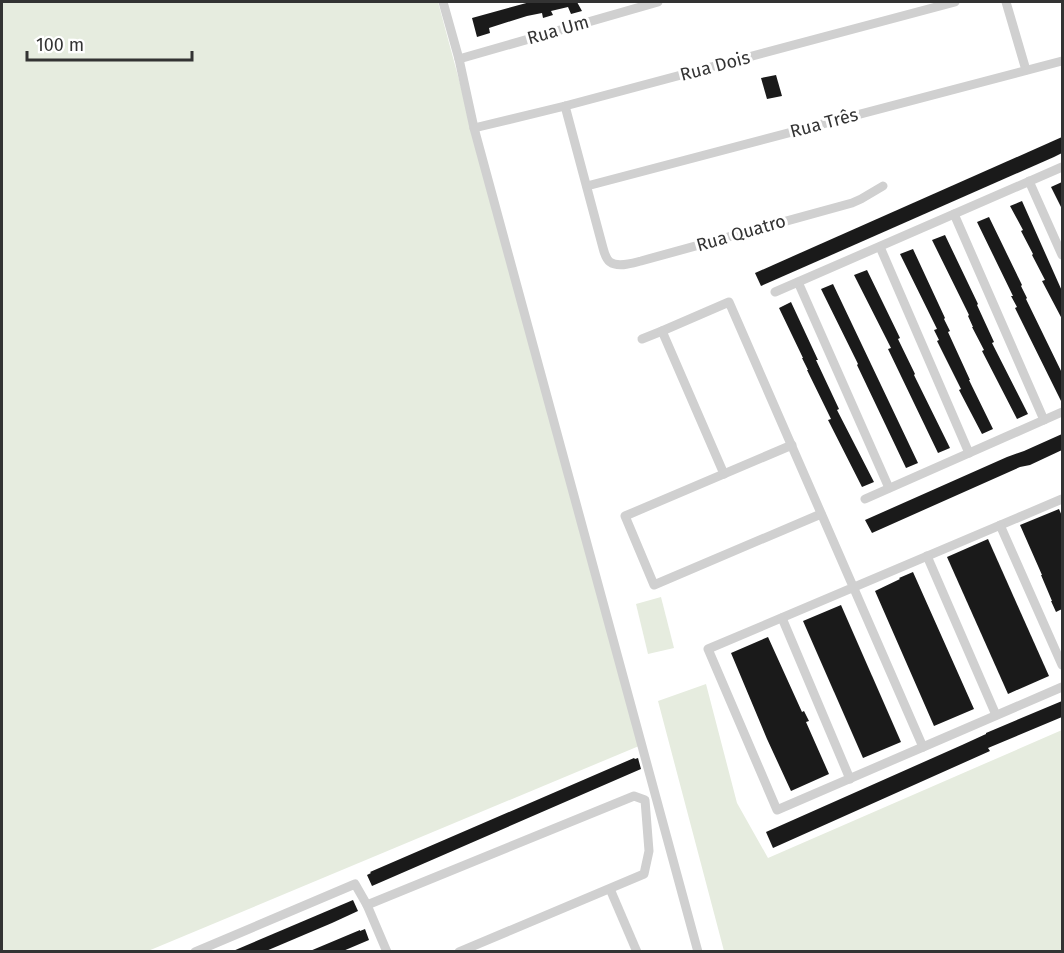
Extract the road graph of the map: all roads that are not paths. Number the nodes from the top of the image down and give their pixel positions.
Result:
1 (443, 2) edge
2 (658, 2) edge
3 (955, 2) edge
4 (1006, 2) edge
5 (918, 6) edge
6 (459, 59) junction
7 (1062, 61) edge
8 (1026, 70) junction
9 (565, 106) junction
10 (474, 128) junction
11 (1062, 167) edge
12 (1029, 181) junction
13 (587, 186) junction
14 (883, 186) dead end
15 (954, 214) junction
16 (880, 247) junction
17 (1062, 255) edge
18 (798, 282) junction
19 (775, 292) dead end
20 (662, 332) junction
21 (642, 339) dead end
22 (1062, 412) edge
23 (1044, 420) junction
24 (792, 445) junction
25 (969, 453) junction
26 (723, 474) junction
27 (889, 488) junction
28 (865, 499) dead end
29 (1062, 499) edge
30 (821, 514) junction
31 (1000, 525) junction
32 (927, 556) junction
33 (853, 587) junction
34 (782, 618) junction
35 (1062, 665) edge
36 (1062, 687) edge
37 (996, 715) junction
38 (923, 747) junction
39 (850, 779) junction
40 (610, 889) junction
41 (367, 905) junction
42 (195, 951) edge
43 (387, 951) edge
44 (459, 951) edge
45 (637, 951) edge
46 (698, 951) edge

1 - 6 street
2 - 6 street, Rua Um
3 - 5 street, Rua Dois
4 - 8 street
5 - 9 street, Rua Dois
6 - 10 street
7 - 8 street, Rua Três
8 - 13 street, Rua Três
9 - 10 street, Rua Dois
9 - 13 street
10 - 46 street
11 - 12 street
12 - 15 street
12 - 17 street
13 - 14 street, Rua Quatro
15 - 16 street
15 - 23 street
16 - 18 street
16 - 25 street
18 - 19 street
18 - 27 street
20 - 21 street
20 - 24 street
20 - 26 street
22 - 23 street
23 - 25 street
24 - 26 street
24 - 30 street
25 - 27 street
26 - 30 street
27 - 28 street
29 - 31 street
30 - 33 street
31 - 32 street
31 - 35 street
32 - 33 street
32 - 37 street
33 - 34 street
33 - 38 street
34 - 39 street
34 - 39 street
36 - 37 street
37 - 38 street
38 - 39 street
40 - 41 street
40 - 44 street
40 - 45 street
41 - 42 street
41 - 43 street

